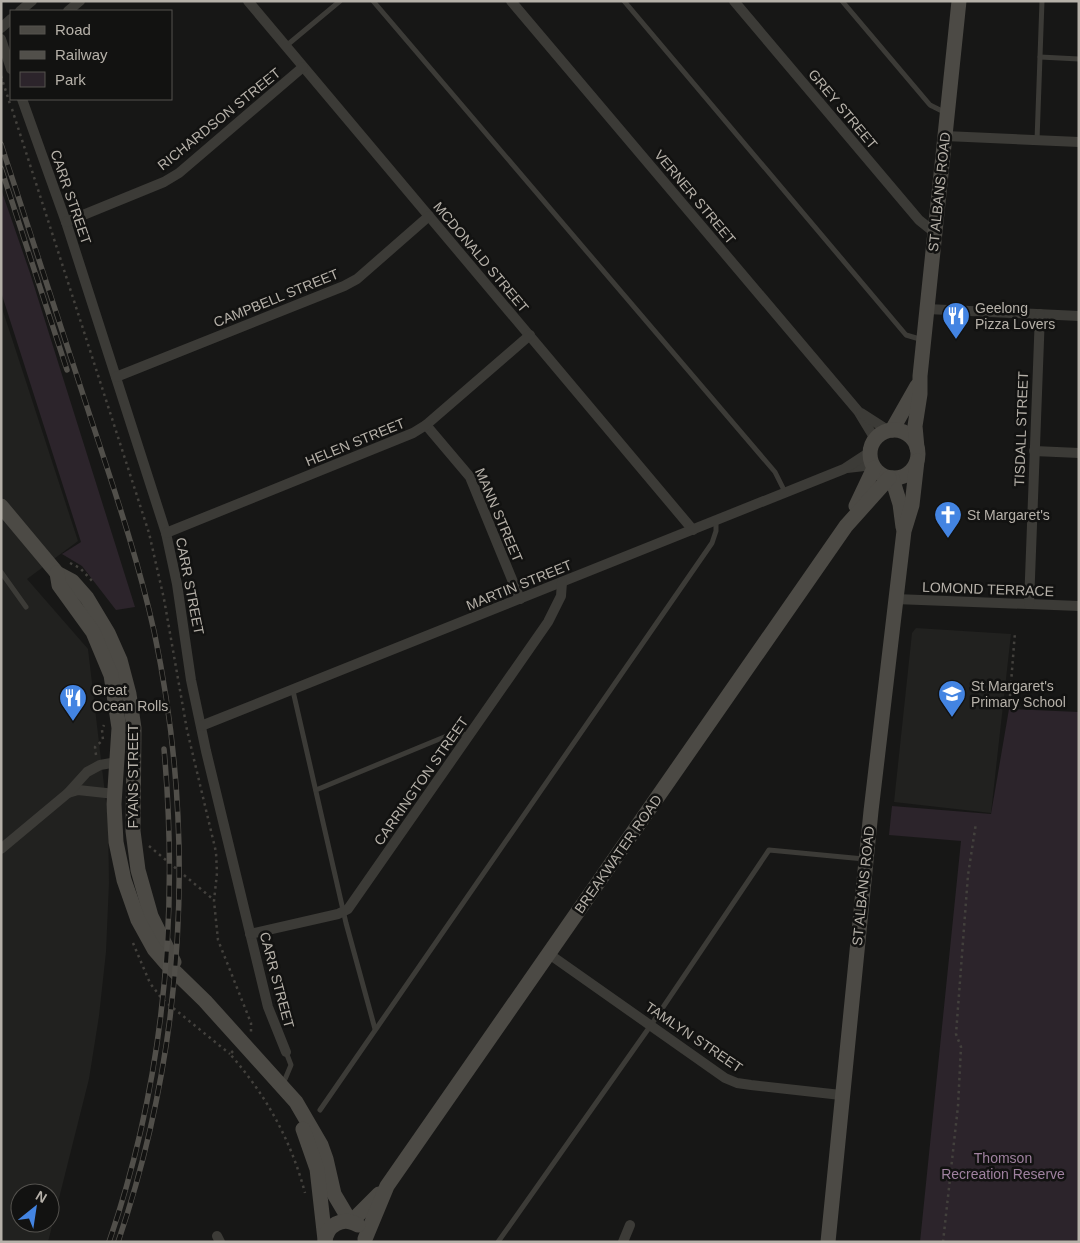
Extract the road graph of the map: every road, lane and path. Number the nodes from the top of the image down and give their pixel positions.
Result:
1 (32, 1) edge
2 (80, 1) edge
3 (248, 1) edge
4 (340, 1) edge
5 (373, 1) edge
6 (511, 1) edge
7 (624, 1) edge
8 (734, 1) edge
9 (842, 1) edge
10 (1042, 1) edge
11 (956, 3) edge
12 (21, 10) edge
13 (69, 10) edge
14 (1, 39) edge
15 (286, 46) junction
16 (1040, 57) junction
17 (1079, 59) edge
18 (10, 63) edge
19 (303, 67) junction
20 (1, 76) edge
21 (22, 100) edge
22 (947, 113) junction
23 (945, 136) junction
24 (1037, 140) junction
25 (1079, 142) edge
26 (429, 216) junction
27 (66, 222) junction
28 (934, 232) junction
29 (927, 309) junction
30 (1040, 314) junction
31 (1079, 316) edge
32 (530, 336) junction
33 (923, 340) junction
34 (116, 377) junction
35 (919, 382) junction
36 (858, 411) junction
37 (426, 425) junction
38 (890, 431) junction
39 (1034, 451) junction
40 (1079, 453) edge
41 (917, 454) junction
42 (873, 456) junction
43 (890, 478) junction
44 (785, 492) junction
45 (1, 506) edge
46 (716, 520) junction
47 (849, 522) junction
48 (694, 530) junction
49 (904, 531) junction
50 (166, 533) junction
51 (1, 572) edge
52 (57, 573) junction
53 (562, 582) junction
54 (520, 599) junction
55 (895, 599) junction
56 (1029, 604) junction
57 (1079, 606) edge
58 (26, 607) dead end
59 (1015, 632) dead end
60 (293, 690) junction
61 (1009, 709) dead end
62 (201, 726) junction
63 (470, 735) junction
64 (117, 762) junction
65 (133, 770) junction
66 (132, 788) junction
67 (316, 790) junction
68 (68, 793) junction
69 (115, 794) junction
70 (976, 823) dead end
71 (146, 840) dead end
72 (1, 850) edge
73 (866, 860) junction
74 (214, 901) junction
75 (344, 912) junction
76 (250, 934) junction
77 (549, 954) junction
78 (194, 990) junction
79 (651, 1025) junction
80 (375, 1029) junction
81 (242, 1042) junction
82 (286, 1052) joint
83 (280, 1082) junction
84 (842, 1095) junction
85 (320, 1110) dead end
86 (387, 1186) junction
87 (306, 1196) dead end
88 (350, 1222) junction
89 (630, 1225) dead end
90 (325, 1241) edge
91 (366, 1241) edge
92 (498, 1242) edge
93 (622, 1242) edge
94 (828, 1242) edge
95 (943, 1242) edge

1 - 12 street
2 - 13 street
3 - 15 street, MCDONALD STREET
4 - 15 lane
5 - 44 lane
6 - 36 street, VERNER STREET
7 - 33 lane
8 - 28 street, GREY STREET
9 - 22 lane
10 - 16 lane
11 - 22 street, ST ALBANS ROAD
14 - 18 street
15 - 19 street, MCDONALD STREET
16 - 17 lane
16 - 24 lane
19 - 26 street, MCDONALD STREET
19 - 27 street, RICHARDSON STREET
20 - 74 path
21 - 27 street, CARR STREET
22 - 23 street, ST ALBANS ROAD
23 - 24 street
23 - 28 street, ST ALBANS ROAD
24 - 25 street
26 - 32 street, MCDONALD STREET
26 - 34 street, CAMPBELL STREET
27 - 34 street, CARR STREET
28 - 29 street, ST ALBANS ROAD
29 - 30 street
29 - 33 street, ST ALBANS ROAD
30 - 31 street
30 - 39 street, TISDALL STREET
32 - 37 street, HELEN STREET
32 - 48 street, MCDONALD STREET
33 - 35 street, ST ALBANS ROAD
34 - 50 street, CARR STREET
35 - 38 street, ST ALBANS ROAD
35 - 41 street, ST ALBANS ROAD
36 - 38 street, VERNER STREET
36 - 42 street, VERNER STREET
37 - 50 street, HELEN STREET
37 - 54 street, MANN STREET
38 - 41 street
38 - 42 street
39 - 40 street
39 - 56 street, TISDALL STREET
41 - 43 street
41 - 49 street, ST ALBANS ROAD
42 - 43 street
42 - 44 street, MARTIN STREET
42 - 47 street, BREAKWATER ROAD
43 - 47 street, BREAKWATER ROAD
43 - 49 street, ST ALBANS ROAD
44 - 46 street, MARTIN STREET
45 - 52 street, FYANS STREET
46 - 48 street, MARTIN STREET
46 - 80 lane
47 - 77 street, BREAKWATER ROAD
48 - 53 street, MARTIN STREET
49 - 55 street, ST ALBANS ROAD
50 - 62 street, CARR STREET
51 - 58 lane
52 - 64 street, FYANS STREET
52 - 65 street, FYANS STREET
53 - 54 street, MARTIN STREET
53 - 63 street, CARRINGTON STREET
54 - 60 street, MARTIN STREET
55 - 56 street, LOMOND TERRACE
55 - 73 street, ST ALBANS ROAD
56 - 57 street, LOMOND TERRACE
59 - 61 path
60 - 62 street, MARTIN STREET
60 - 67 lane
62 - 76 street, CARR STREET
63 - 67 lane
63 - 75 street, CARRINGTON STREET
64 - 65 street
64 - 68 street
64 - 69 street, FYANS STREET
65 - 66 street, FYANS STREET
66 - 69 street
66 - 78 street, FYANS STREET
67 - 75 lane
68 - 69 street
68 - 72 street
69 - 78 street, FYANS STREET
70 - 95 path
71 - 74 path
73 - 79 lane
73 - 84 street, ST ALBANS ROAD
74 - 81 path
75 - 76 street
75 - 80 lane
76 - 82 street, CARR STREET
77 - 79 street, TAMLYN STREET
77 - 86 street, BREAKWATER ROAD
78 - 81 street, FYANS STREET
79 - 84 street, TAMLYN STREET
79 - 92 lane
80 - 85 lane
81 - 83 street, FYANS STREET
81 - 87 path
82 - 83 lane, CARR STREET
83 - 88 street, FYANS STREET
83 - 90 street, FYANS STREET
84 - 94 street, ST ALBANS ROAD
86 - 88 street, BREAKWATER ROAD
86 - 91 street, BREAKWATER ROAD
88 - 90 street
88 - 91 street, FYANS STREET
89 - 93 street

